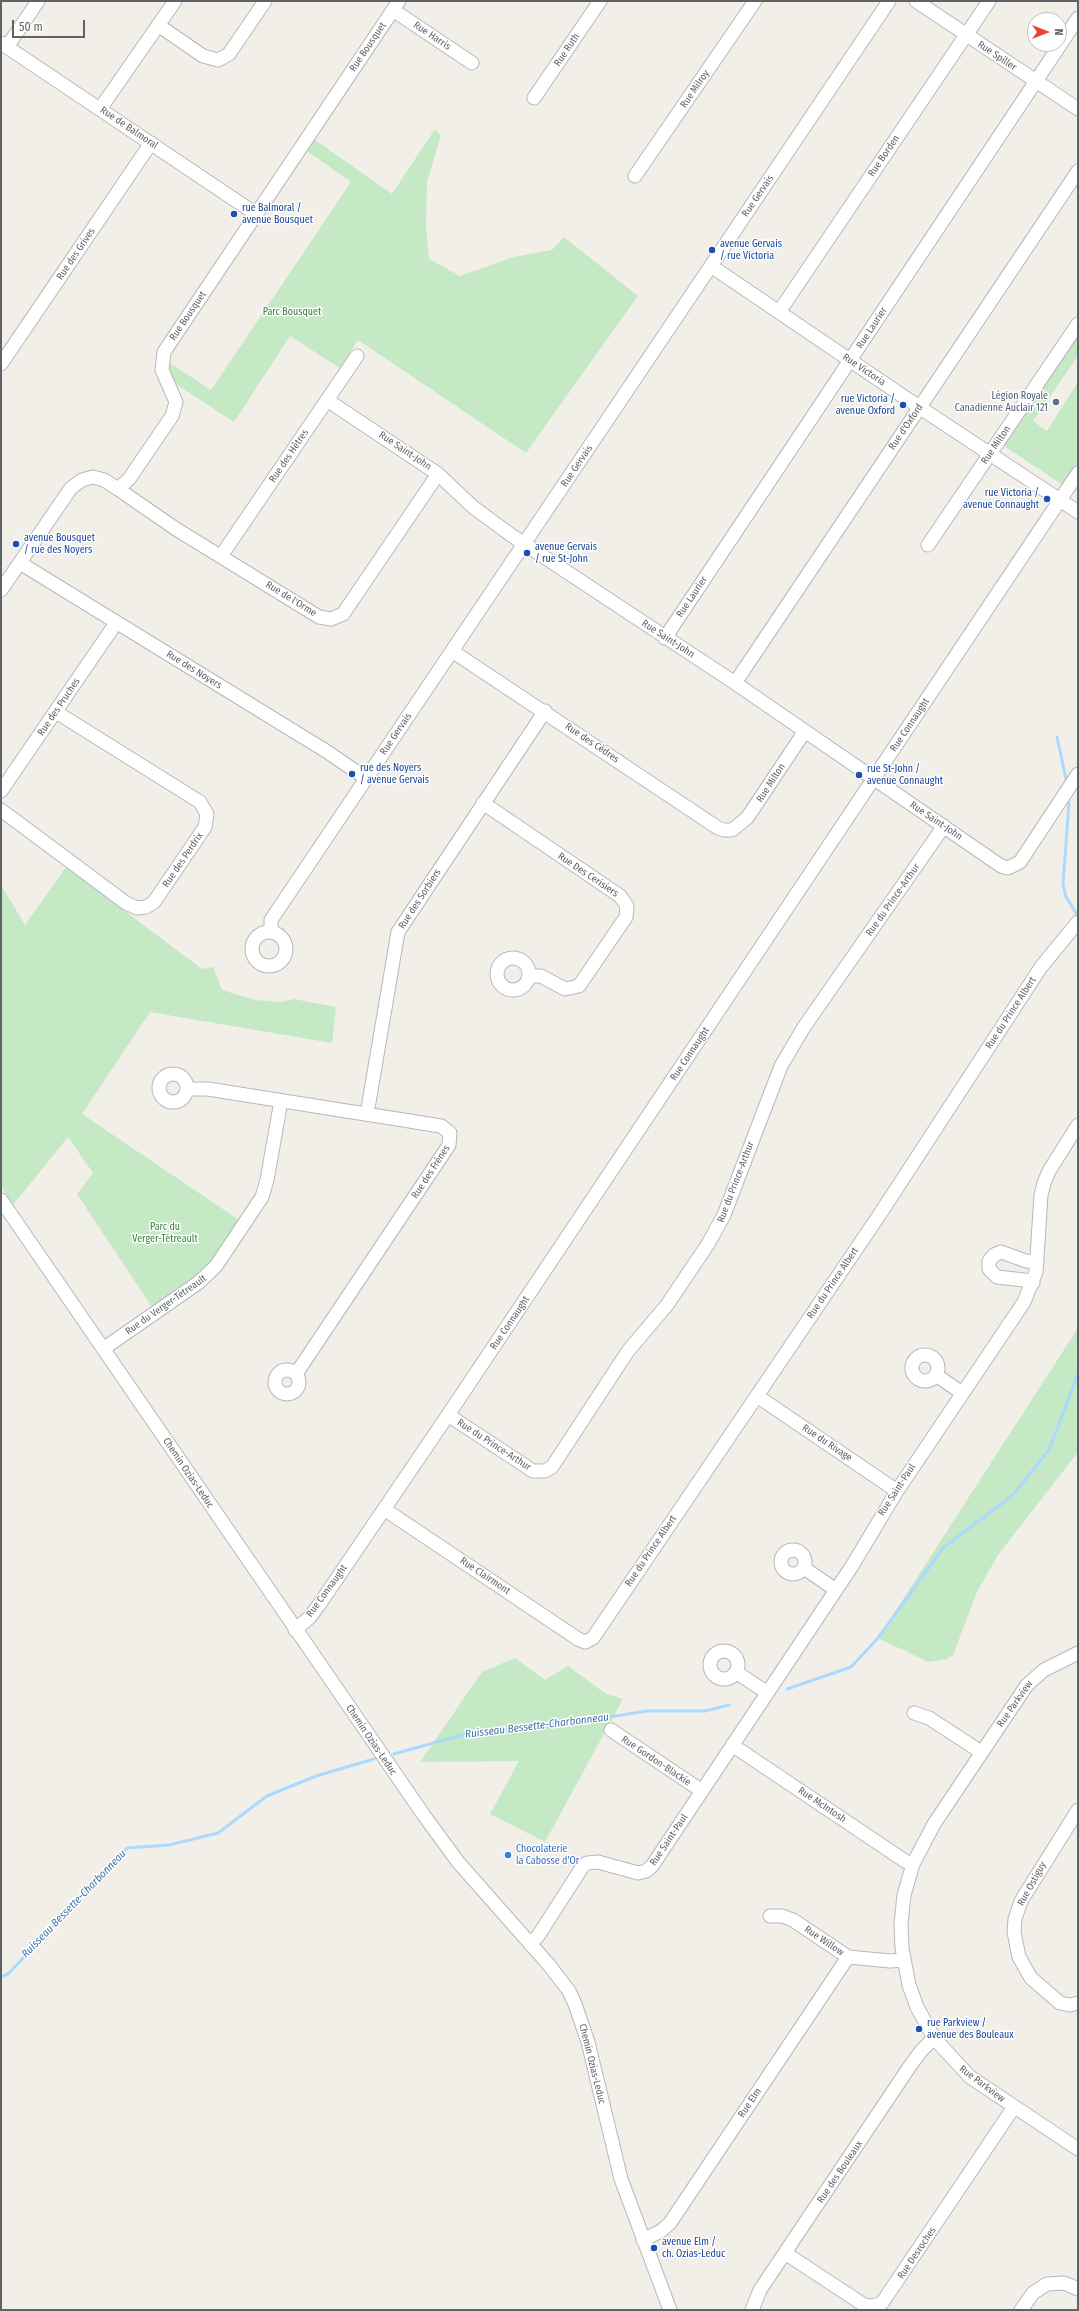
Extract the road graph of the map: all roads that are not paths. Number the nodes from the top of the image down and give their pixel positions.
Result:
1 (38, 1) edge
2 (175, 1) edge
3 (265, 1) edge
4 (600, 1) edge
5 (755, 1) edge
6 (888, 1) edge
7 (916, 1) edge
8 (989, 1) edge
9 (396, 6) edge
10 (1078, 18) edge
11 (158, 25) junction
12 (966, 35) junction
13 (4, 45) edge
14 (472, 63) dead end
15 (1035, 81) junction
16 (534, 98) dead end
17 (100, 109) junction
18 (1078, 110) edge
19 (151, 144) junction
20 (1078, 171) edge
21 (635, 176) dead end
22 (256, 214) junction
23 (711, 266) junction
24 (779, 312) junction
25 (1078, 324) edge
26 (357, 356) dead end
27 (850, 361) junction
28 (1, 364) edge
29 (327, 400) junction
30 (919, 407) junction
31 (990, 454) junction
32 (1078, 473) edge
33 (438, 474) junction
34 (118, 489) junction
35 (1060, 500) junction
36 (1078, 512) edge
37 (524, 544) junction
38 (928, 545) dead end
39 (221, 556) junction
40 (20, 563) junction
41 (1, 590) edge
42 (116, 622) junction
43 (665, 638) junction
44 (452, 651) junction
45 (735, 684) junction
46 (545, 711) junction
47 (56, 712) junction
48 (804, 731) junction
49 (1078, 774) edge
50 (366, 778) junction
51 (874, 779) junction
52 (1, 791) edge
53 (483, 803) junction
54 (1, 810) edge
55 (944, 826) junction
56 (732, 830) joint
57 (1078, 922) edge
58 (271, 931) dead end
59 (529, 976) dead end
60 (187, 1089) dead end
61 (281, 1101) junction
62 (368, 1114) junction
63 (1078, 1125) edge
64 (1, 1200) edge
65 (1037, 1262) junction
66 (1033, 1283) junction
67 (102, 1349) junction
68 (296, 1374) dead end
69 (936, 1375) dead end
70 (962, 1393) junction
71 (756, 1396) junction
72 (448, 1416) junction
73 (897, 1491) junction
74 (384, 1509) junction
75 (804, 1568) dead end
76 (836, 1590) junction
77 (295, 1630) junction
78 (585, 1642) joint
79 (1078, 1653) edge
80 (736, 1672) dead end
81 (766, 1692) junction
82 (914, 1713) dead end
83 (611, 1730) dead end
84 (732, 1745) junction
85 (981, 1752) junction
86 (702, 1791) junction
87 (1078, 1810) edge
88 (913, 1864) junction
89 (770, 1916) dead end
90 (530, 1944) junction
91 (848, 1957) junction
92 (904, 1960) junction
93 (1078, 2003) edge
94 (934, 2038) junction
95 (1014, 2107) junction
96 (1078, 2150) edge
97 (643, 2240) junction
98 (785, 2253) junction
99 (1078, 2289) edge
100 (670, 2310) edge
101 (752, 2310) edge
102 (1021, 2310) edge

1 - 13 street
2 - 11 street
3 - 11 street
4 - 16 street, Rue Ruth
5 - 21 street, Rue Milroy
6 - 23 street, Rue Gervais
7 - 12 street, Rue Spiller
8 - 12 street, Rue Borden
9 - 14 street, Rue Harris
9 - 22 street, Rue Bousquet
10 - 15 street, Rue Laurier
11 - 17 street
12 - 15 street, Rue Spiller
12 - 24 street, Rue Borden
13 - 17 street, Rue de Balmoral
15 - 18 street, Rue Spiller
15 - 27 street, Rue Laurier
17 - 19 street, Rue de Balmoral
19 - 22 street, Rue de Balmoral
19 - 28 street, Rue des Grives
20 - 30 street, Rue d'Oxford
22 - 34 street, Rue Bousquet
23 - 24 street, Rue Victoria
23 - 37 street, Rue Gervais
24 - 27 street, Rue Victoria
25 - 31 street, Rue Milton
26 - 29 street, Rue des Hêtres
27 - 30 street, Rue Victoria
27 - 43 street, Rue Laurier
29 - 33 street, Rue Saint-John
29 - 39 street, Rue des Hêtres
30 - 31 street, Rue Victoria
30 - 45 street, Rue d'Oxford
31 - 35 street, Rue Victoria
31 - 38 street, Rue Milton
32 - 35 street, Rue Connaught
33 - 37 street, Rue Saint-John
33 - 39 street, Rue de l'Orme
34 - 39 street, Rue de l'Orme
34 - 40 street
35 - 36 street, Rue Victoria
35 - 51 street, Rue Connaught
37 - 43 street, Rue Saint-John
37 - 44 street, Rue Gervais
40 - 41 street
40 - 42 street, Rue des Noyers
42 - 47 street, Rue des Pruches
42 - 50 street, Rue des Noyers
43 - 45 street, Rue Saint-John
44 - 46 street, Rue des Cèdres
44 - 50 street, Rue Gervais
45 - 48 street, Rue Saint-John
46 - 53 street, Rue des Sorbiers
46 - 56 street, Rue des Cèdres
47 - 52 street, Rue des Pruches
47 - 54 street, Rue des Perdrix
48 - 51 street, Rue Saint-John
48 - 56 street, Rue Milton
49 - 55 street, Rue Saint-John
50 - 58 street, Rue Gervais
51 - 55 street, Rue Saint-John
51 - 72 street, Rue Connaught
53 - 59 street, Rue Des Cerisiers
53 - 62 street, Rue des Sorbiers
55 - 72 street, Rue du Prince-Arthur
57 - 71 street, Rue du Prince Albert
60 - 61 street, Rue des Frénes
61 - 62 street, Rue des Frénes
61 - 67 street, Rue du Verger-Tétreault
62 - 68 street, Rue des Frénes
63 - 65 street, Rue Saint-Paul
64 - 67 street, Chemin Ozias-Leduc
65 - 66 street, Rue Saint-Paul
65 - 66 street
66 - 70 street, Rue Saint-Paul
67 - 77 street, Chemin Ozias-Leduc
69 - 70 street
70 - 73 street, Rue Saint-Paul
71 - 73 street, Rue du Rivage
71 - 78 street, Rue du Prince Albert
72 - 74 street, Rue Connaught
73 - 76 street, Rue Saint-Paul
74 - 77 street, Rue Connaught
74 - 78 street, Rue Clairmont
75 - 76 street
76 - 81 street, Rue Saint-Paul
77 - 90 street, Chemin Ozias-Leduc
79 - 85 street, Rue Parkview
80 - 81 street
81 - 84 street, Rue Saint-Paul
82 - 85 street
83 - 86 street, Rue Gordon-Blackie
84 - 86 street, Rue Saint-Paul
84 - 88 street, Rue McIntosh
85 - 88 street, Rue Parkview
86 - 90 street, Rue Saint-Paul
87 - 93 street, Rue Ostiguy
88 - 92 street, Rue Parkview
89 - 91 street, Rue Willow
90 - 97 street, Chemin Ozias-Leduc
91 - 92 street, Rue Willow
91 - 97 street, Rue Elm
92 - 94 street, Rue Parkview
94 - 95 street, Rue Parkview
94 - 98 street, Rue des Bouleaux
95 - 96 street, Rue Parkview
95 - 98 street, Rue Desroches
97 - 100 street, Chemin Ozias-Leduc
98 - 101 street, Rue des Bouleaux
99 - 102 street

